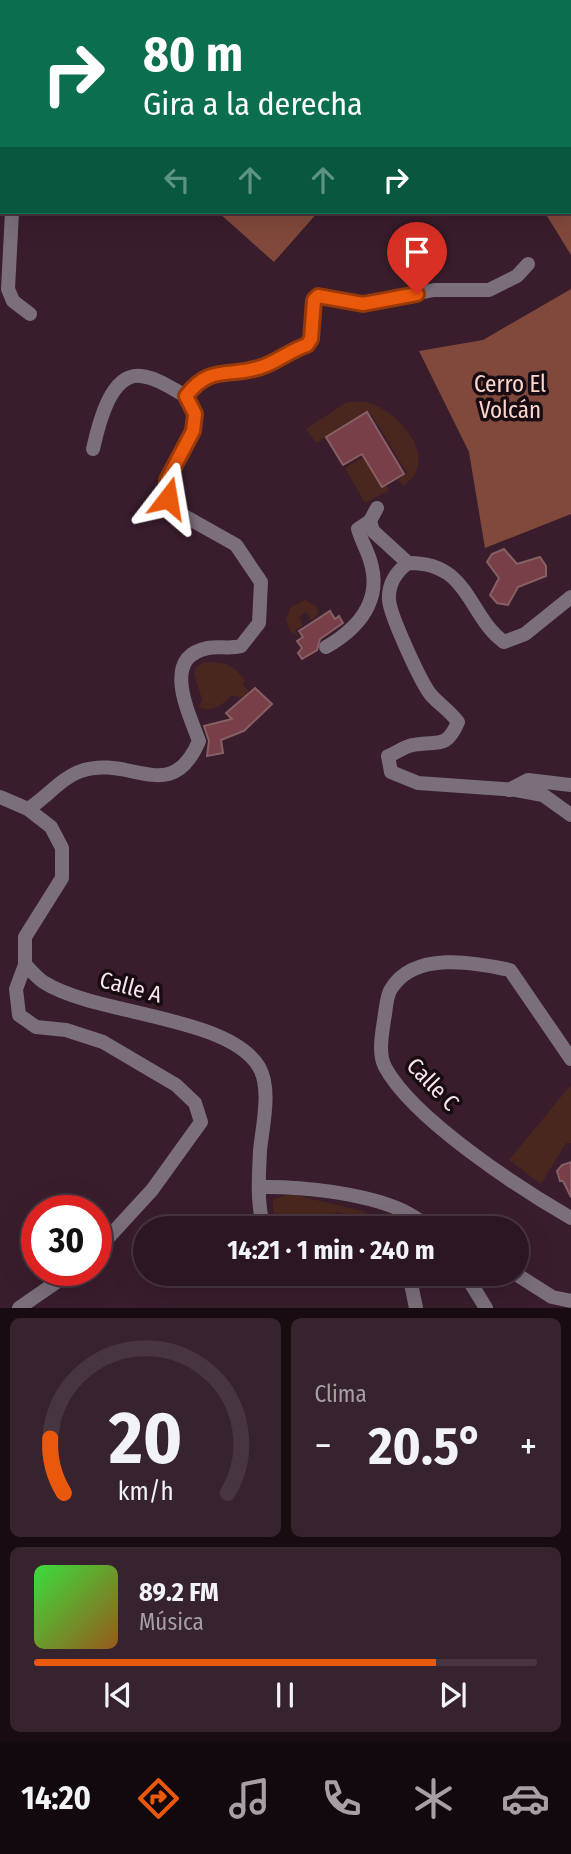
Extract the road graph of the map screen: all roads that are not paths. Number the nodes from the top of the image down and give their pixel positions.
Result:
1 (12, 214) edge
2 (528, 264) dead end
3 (30, 314) dead end
4 (186, 396) junction
5 (93, 449) dead end
6 (408, 563) junction
7 (571, 597) edge
8 (326, 647) dead end
9 (571, 785) edge
10 (509, 790) junction
11 (0, 797) edge
12 (28, 809) junction
13 (571, 815) edge
14 (25, 965) junction
15 (571, 1059) edge
16 (260, 1187) junction
17 (261, 1216) edge
18 (410, 1216) edge
19 (571, 1218) edge
20 (112, 1234) edge
21 (529, 1282) edge
22 (51, 1286) edge
23 (411, 1286) edge
24 (472, 1286) edge
25 (571, 1301) edge
26 (19, 1308) edge
27 (416, 1308) edge
28 (486, 1308) edge

1 - 3 street
2 - 4 street
4 - 5 street
4 - 12 street
6 - 7 street
6 - 8 street
6 - 10 street
9 - 10 street
10 - 13 street
11 - 12 street
12 - 14 street
14 - 16 street, Calle A
14 - 20 street
15 - 19 street, Calle C
16 - 17 street, Calle A
16 - 18 street
21 - 25 street
22 - 26 street
23 - 27 street
24 - 28 street

